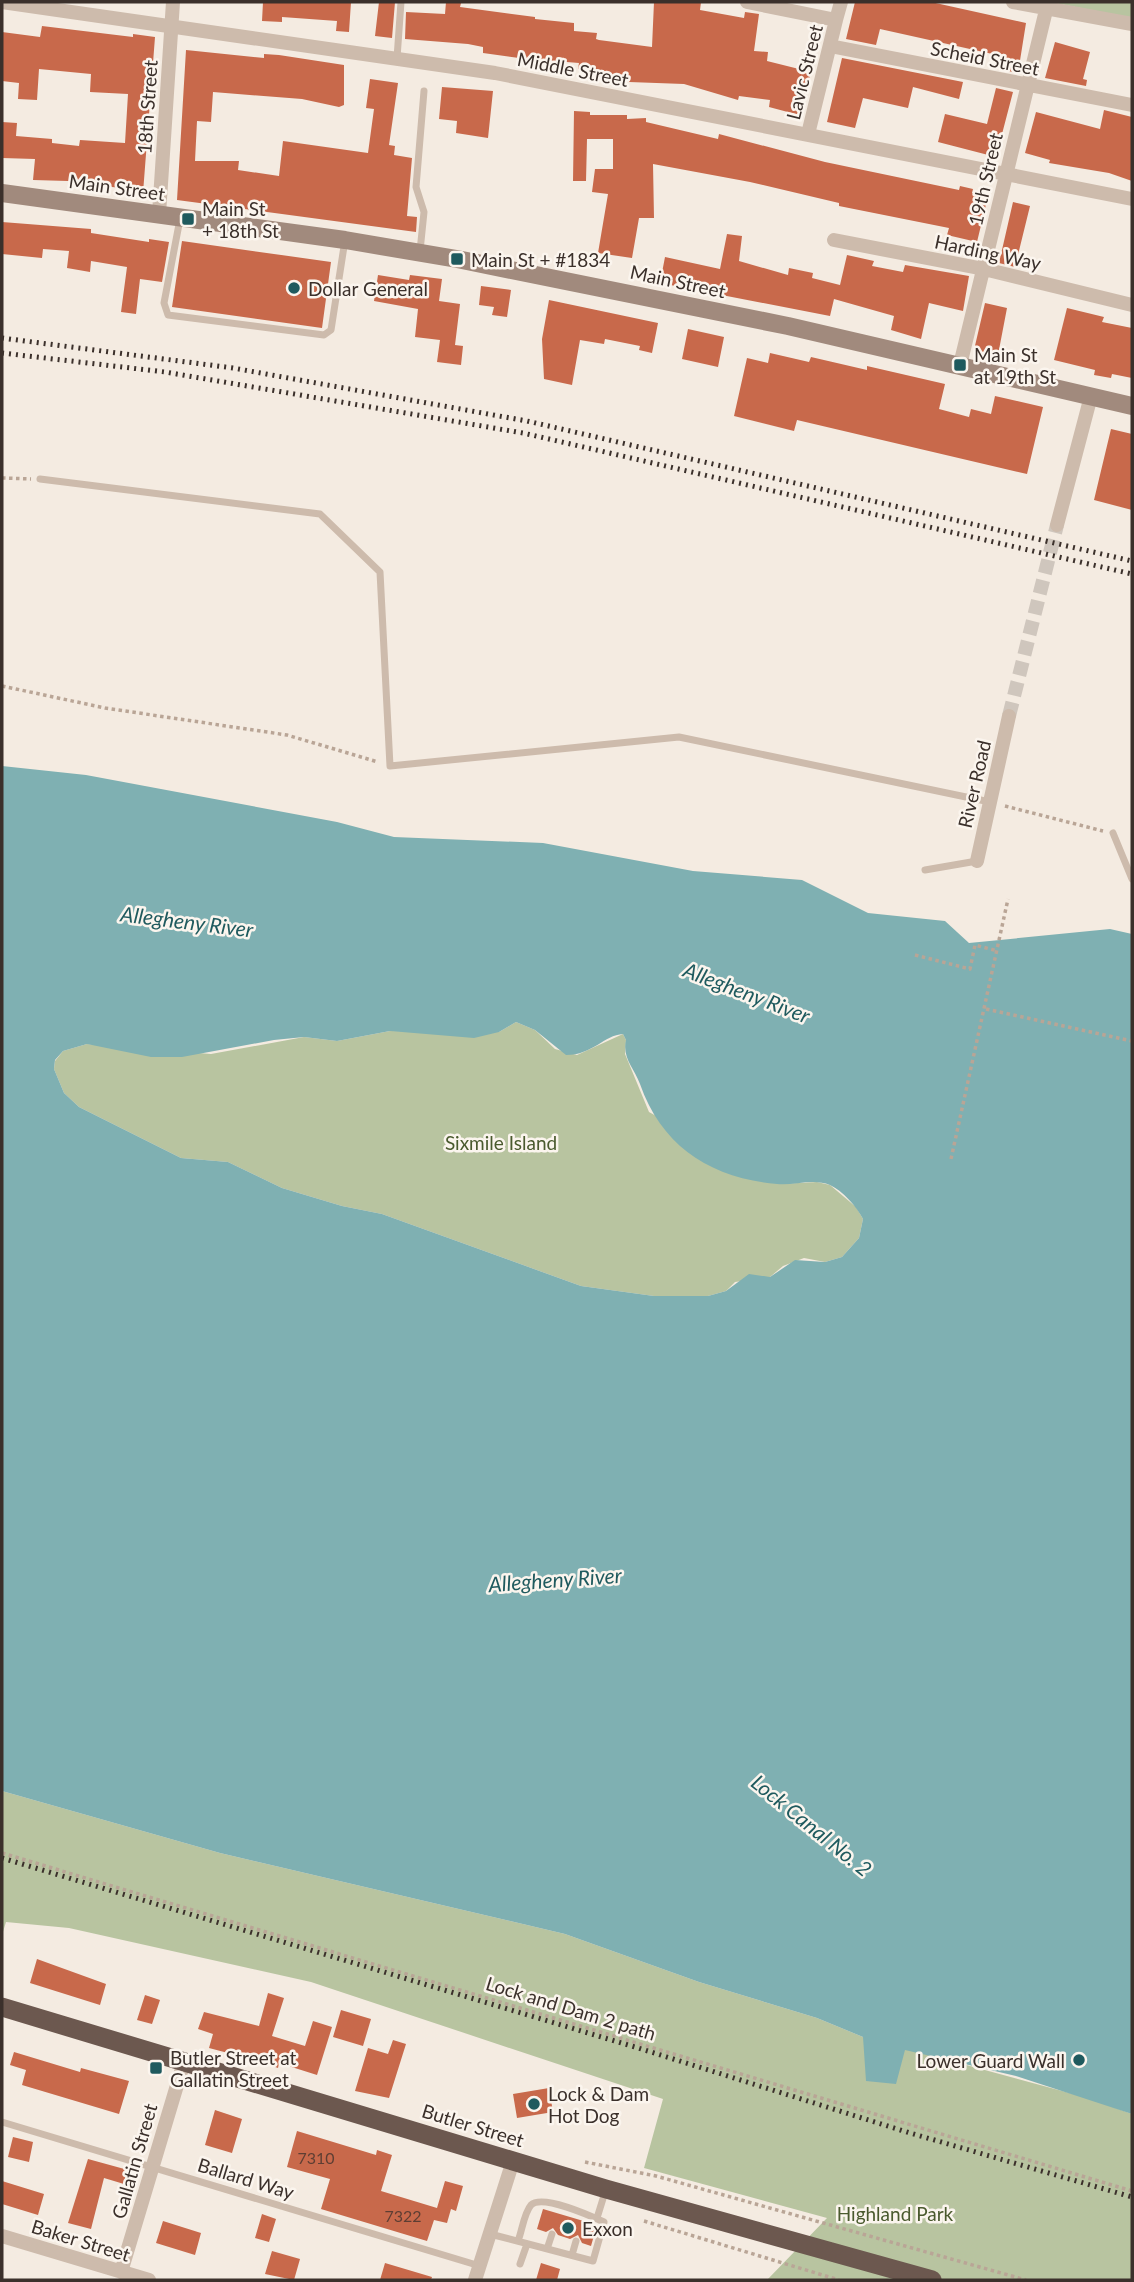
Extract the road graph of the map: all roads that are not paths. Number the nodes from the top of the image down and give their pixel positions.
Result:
1 (2, 2) edge
2 (173, 2) edge
3 (401, 2) edge
4 (747, 2) edge
5 (841, 2) edge
6 (1013, 2) edge
7 (1047, 5) edge
8 (836, 20) junction
9 (1132, 24) edge
10 (171, 27) junction
11 (830, 46) junction
12 (397, 59) junction
13 (1027, 86) junction
14 (424, 91) dead end
15 (1132, 105) edge
16 (808, 134) junction
17 (1006, 176) junction
18 (2, 193) edge
19 (1132, 199) edge
20 (159, 214) junction
21 (180, 218) junction
22 (345, 240) junction
23 (834, 240) dead end
24 (420, 252) junction
25 (984, 269) junction
26 (1132, 305) edge
27 (960, 365) junction
28 (1091, 396) junction
29 (1132, 406) edge
30 (40, 479) road end
31 (1057, 525) tunnel mouth
32 (1009, 716) tunnel mouth
33 (990, 802) junction
34 (1113, 833) road end
35 (976, 861) joint
36 (925, 870) dead end
37 (1132, 879) edge
38 (2, 2007) edge
39 (184, 2062) junction
40 (2, 2122) edge
41 (513, 2161) junction
42 (153, 2166) junction
43 (606, 2189) junction
44 (597, 2218) junction
45 (490, 2234) junction
46 (552, 2234) dead end
47 (2, 2236) edge
48 (518, 2241) junction
49 (576, 2241) dead end
50 (527, 2244) junction
51 (547, 2249) junction
52 (572, 2255) junction
53 (520, 2264) dead end
54 (481, 2266) junction
55 (121, 2272) junction
56 (149, 2280) edge
57 (475, 2280) edge
58 (932, 2280) edge

1 - 10 street, Middle Street
2 - 10 street, 18th Street
3 - 12 lane
4 - 8 street
5 - 8 street, Lavic Street
6 - 7 street
7 - 9 street
7 - 13 street, 19th Street
8 - 11 street, Lavic Street
10 - 12 street, Middle Street
10 - 20 street, 18th Street
11 - 13 street, Scheid Street
11 - 16 street, Lavic Street
12 - 16 street, Middle Street
13 - 15 street, Scheid Street
13 - 17 street, 19th Street
14 - 24 lane
16 - 17 street, Middle Street
17 - 19 street, Middle Street
17 - 25 street, 19th Street
18 - 20 main road, Main Street
20 - 21 main road, Main Street
21 - 22 main road, Main Street
21 - 22 lane
22 - 24 main road, Main Street
23 - 25 street, Harding Way
24 - 27 main road, Main Street
25 - 26 street, Harding Way
25 - 27 street, 19th Street
27 - 28 main road, Main Street
28 - 29 main road, Main Street
28 - 31 street
30 - 33 lane
32 - 33 street, River Road
33 - 35 street, River Road
34 - 37 lane
35 - 36 lane
38 - 39 highway, Butler Street
39 - 41 highway, Butler Street
39 - 42 street, Gallatin Street
40 - 42 lane, Ballard Way
41 - 43 highway, Butler Street
41 - 45 street
42 - 54 lane, Ballard Way
42 - 55 street, Gallatin Street
43 - 44 lane
43 - 58 highway, Butler Street
44 - 48 lane
44 - 52 lane
45 - 48 lane
45 - 54 street
46 - 51 lane
47 - 55 street, Baker Street
48 - 50 lane
49 - 52 lane
50 - 51 lane
50 - 53 lane
51 - 52 lane
54 - 57 street
55 - 56 street, Baker Street

